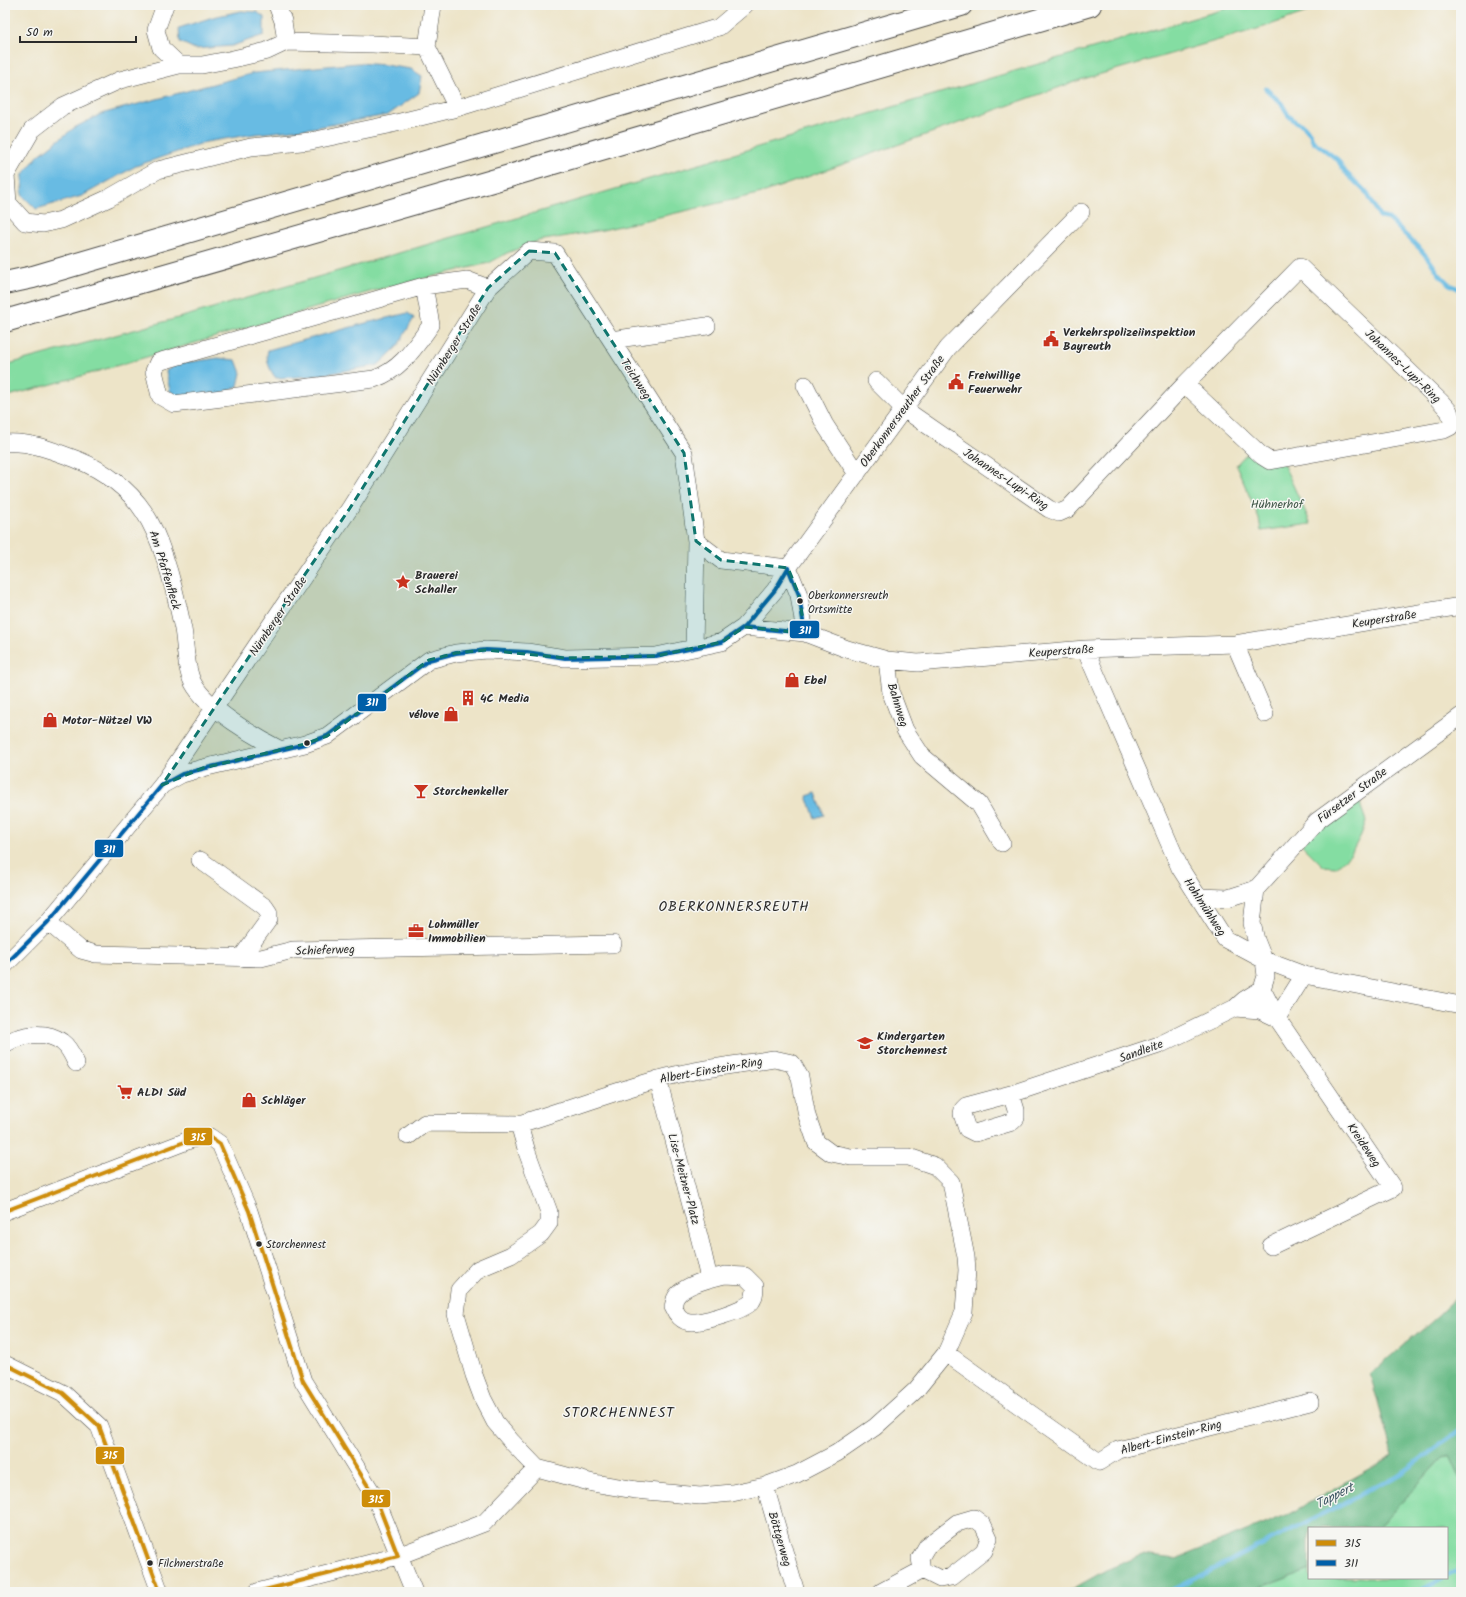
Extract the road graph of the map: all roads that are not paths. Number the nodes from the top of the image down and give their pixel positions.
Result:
1 (165, 5) edge
2 (277, 5) edge
3 (433, 5) edge
4 (745, 5) edge
5 (960, 5) edge
6 (1090, 5) edge
7 (286, 42) junction
8 (427, 47) junction
9 (179, 65) junction
10 (457, 108) junction
11 (1081, 212) dead end
12 (529, 251) joint
13 (5, 283) edge
14 (424, 286) junction
15 (488, 288) junction
16 (5, 321) edge
17 (707, 326) dead end
18 (611, 340) junction
19 (876, 381) dead end
20 (1185, 384) junction
21 (805, 385) dead end
22 (904, 409) junction
23 (5, 443) edge
24 (857, 474) junction
25 (696, 541) junction
26 (788, 568) junction
27 (1461, 606) edge
28 (744, 627) junction
29 (805, 633) junction
30 (1235, 644) junction
31 (694, 648) junction
32 (1085, 649) junction
33 (887, 660) junction
34 (215, 708) junction
35 (1265, 714) dead end
36 (1461, 716) edge
37 (281, 750) junction
38 (162, 785) junction
39 (1002, 843) dead end
40 (200, 860) dead end
41 (1256, 889) junction
42 (1198, 897) junction
43 (48, 922) junction
44 (613, 944) dead end
45 (241, 958) junction
46 (1264, 960) junction
47 (9, 961) edge
48 (1304, 974) junction
49 (1262, 989) junction
50 (1461, 1005) edge
51 (1235, 1008) junction
52 (1277, 1018) junction
53 (5, 1044) edge
54 (76, 1063) dead end
55 (658, 1079) junction
56 (1011, 1094) dead end
57 (519, 1124) junction
58 (408, 1136) dead end
59 (5, 1211) edge
60 (1271, 1246) dead end
61 (709, 1278) dead end
62 (946, 1353) junction
63 (5, 1364) edge
64 (1310, 1402) dead end
65 (537, 1468) junction
66 (765, 1486) junction
67 (398, 1556) junction
68 (922, 1570) dead end
69 (160, 1592) edge
70 (257, 1592) edge
71 (414, 1592) edge
72 (796, 1592) edge
73 (881, 1592) edge

1 - 9 street
2 - 7 street
3 - 8 street
4 - 10 street
5 - 13 highway
6 - 16 highway
7 - 8 street
7 - 9 street
8 - 10 street
9 - 10 street
11 - 22 street, Oberkonnersreuther Straße
12 - 15 street, Nürnberger Straße
12 - 18 street, Teichweg
14 - 14 street
14 - 15 street
15 - 34 street, Nürnberger Straße
17 - 18 street
18 - 25 street, Teichweg
19 - 22 street
20 - 20 street, Johannes-Lupi-Ring
20 - 22 street, Johannes-Lupi-Ring
21 - 24 street
22 - 24 street, Oberkonnersreuther Straße
23 - 34 street, Am Pfaffenfleck
24 - 26 street, Oberkonnersreuther Straße
25 - 26 street
25 - 31 street, Teichweg
26 - 28 street, Oberkonnersreuther Straße
26 - 29 street
27 - 30 street, Keuperstraße
28 - 29 street
28 - 31 street, Oberkonnersreuther Straße
29 - 33 street
30 - 32 street, Keuperstraße
30 - 35 street
31 - 37 street, Oberkonnersreuther Straße
32 - 33 street, Keuperstraße
32 - 42 street, Hohlmühlweg
33 - 39 street, Bahnweg
34 - 37 street
34 - 38 street, Nürnberger Straße
36 - 41 street, Fürsetzer Straße
37 - 38 street, Oberkonnersreuther Straße
38 - 43 street, Nürnberger Straße
40 - 45 street
41 - 42 street
41 - 46 street
42 - 46 street, Hohlmühlweg
43 - 45 street, Schieferweg
43 - 47 street, Nürnberger Straße
44 - 45 street, Schieferweg
46 - 48 street, Hohlmühlweg
46 - 49 street
48 - 50 street, Hohlmühlweg
48 - 52 street
49 - 51 street, Sandleite
49 - 52 street, Kreideweg
51 - 52 street
51 - 56 street, Sandleite
52 - 60 street, Kreideweg
53 - 54 street
55 - 57 street, Albert-Einstein-Ring
55 - 61 street, Lise-Meitner-Platz
55 - 62 street, Albert-Einstein-Ring
57 - 58 street, Albert-Einstein-Ring
57 - 65 street
59 - 67 street
62 - 64 street, Albert-Einstein-Ring
62 - 66 street, Albert-Einstein-Ring
63 - 69 street
65 - 66 street, Albert-Einstein-Ring
65 - 67 street
66 - 72 street, Böttgerweg
67 - 70 street
67 - 71 street
68 - 73 street

